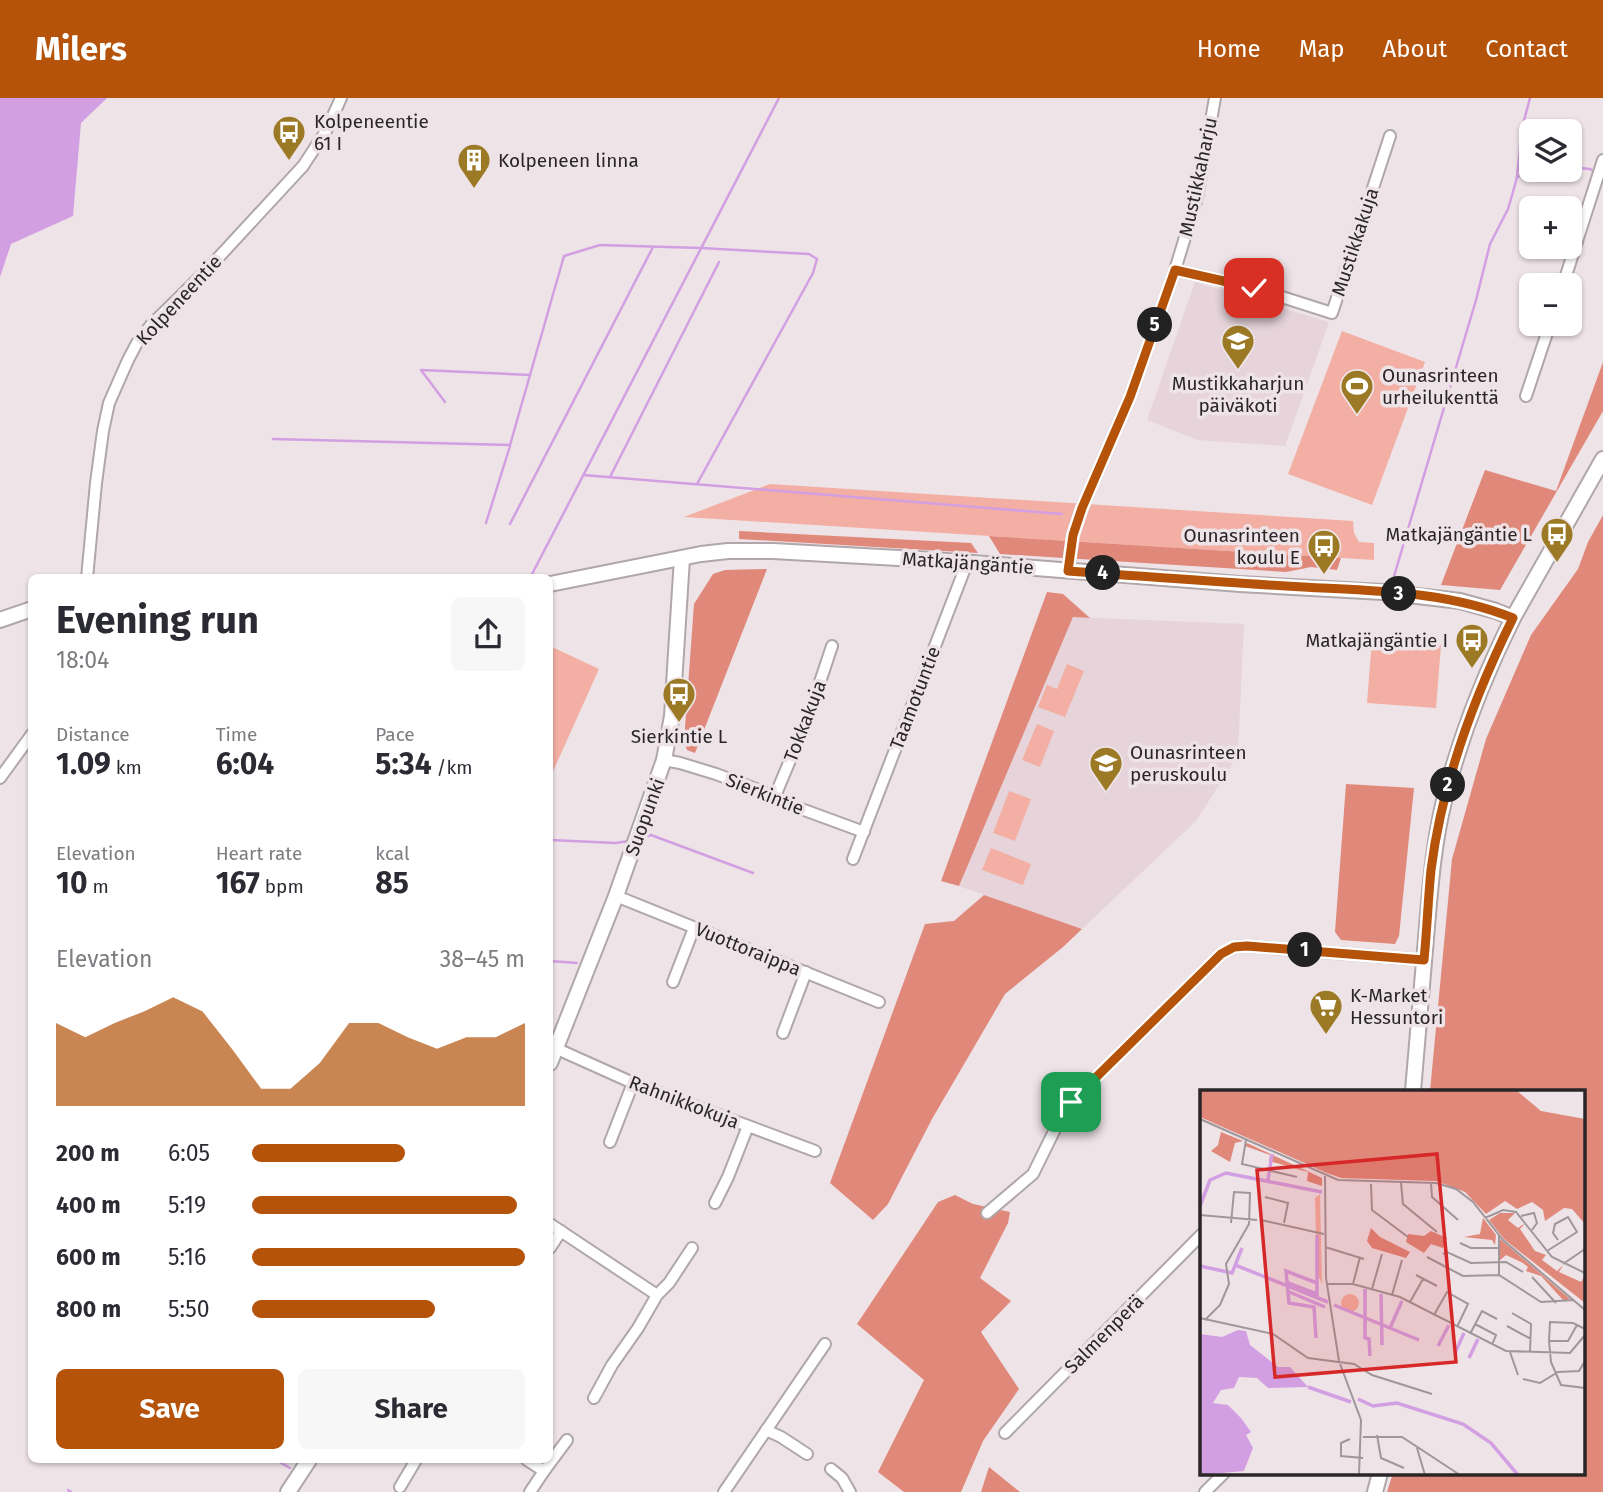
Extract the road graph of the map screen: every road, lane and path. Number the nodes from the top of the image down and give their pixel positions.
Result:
1 (341, 98) edge
2 (1215, 98) edge
3 (1390, 136) dead end
4 (1600, 169) edge
5 (1175, 270) junction
6 (1567, 273) edge
7 (1546, 336) edge
8 (1526, 396) dead end
9 (1603, 458) edge
10 (682, 558) junction
11 (967, 563) junction
12 (1068, 571) junction
13 (87, 574) edge
14 (553, 583) edge
15 (28, 610) edge
16 (1513, 618) junction
17 (0, 620) edge
18 (832, 646) dead end
19 (28, 740) edge
20 (664, 760) junction
21 (0, 778) edge
22 (775, 796) junction
23 (864, 832) junction
24 (853, 859) dead end
25 (616, 896) junction
26 (694, 928) junction
27 (1424, 960) junction
28 (806, 972) junction
29 (673, 982) dead end
30 (879, 1002) dead end
31 (783, 1032) dead end
32 (555, 1048) junction
33 (553, 1054) edge
34 (633, 1083) junction
35 (1413, 1090) edge
36 (748, 1126) junction
37 (610, 1142) dead end
38 (815, 1151) dead end
39 (715, 1203) dead end
40 (987, 1213) dead end
41 (553, 1226) edge
42 (561, 1231) junction
43 (1200, 1236) edge
44 (553, 1243) edge
45 (692, 1248) dead end
46 (657, 1295) junction
47 (825, 1344) dead end
48 (594, 1398) dead end
49 (766, 1430) junction
50 (1005, 1433) dead end
51 (567, 1440) dead end
52 (807, 1454) dead end
53 (553, 1459) edge
54 (307, 1463) edge
55 (414, 1463) edge
56 (532, 1463) edge
57 (550, 1463) edge
58 (831, 1469) dead end
59 (544, 1471) junction
60 (1223, 1474) edge
61 (1380, 1474) edge
62 (400, 1487) dead end
63 (288, 1492) edge
64 (530, 1492) edge
65 (724, 1492) edge
66 (850, 1492) edge
67 (1205, 1492) edge
68 (1375, 1492) edge

1 - 13 street, Kolpeneentie
2 - 5 street, Mustikkaharju
3 - 5 street, Mustikkakuja
4 - 6 street
5 - 12 street, Mustikkaharju
7 - 8 street
9 - 16 street
10 - 11 street, Matkajängäntie
10 - 14 street, Matkajängäntie
10 - 20 street, Suopunki
11 - 12 street, Matkajängäntie
11 - 23 street, Taamotuntie
12 - 16 street, Matkajängäntie
15 - 17 street
16 - 27 street
18 - 22 street, Tokkakuja
19 - 21 street
20 - 22 street, Sierkintie
20 - 25 street, Suopunki
22 - 23 street, Sierkintie
23 - 24 street, Taamotuntie
25 - 26 street, Vuottoraippa
25 - 32 street, Suopunki
26 - 28 street, Vuottoraippa
26 - 29 street
27 - 35 street
27 - 40 street
28 - 30 street, Vuottoraippa
28 - 31 street
32 - 33 street, Suopunki
32 - 34 street, Rahnikkokuja
34 - 36 street, Rahnikkokuja
34 - 37 street
36 - 38 street, Rahnikkokuja
36 - 39 street
41 - 42 street
42 - 44 street
42 - 46 street
43 - 50 street, Salmenperä
45 - 46 street
46 - 48 street
47 - 49 street
49 - 52 street
49 - 65 street
51 - 53 street
54 - 63 street
55 - 62 street
56 - 59 street
57 - 59 street
58 - 66 street
59 - 64 street
60 - 67 street
61 - 68 street

